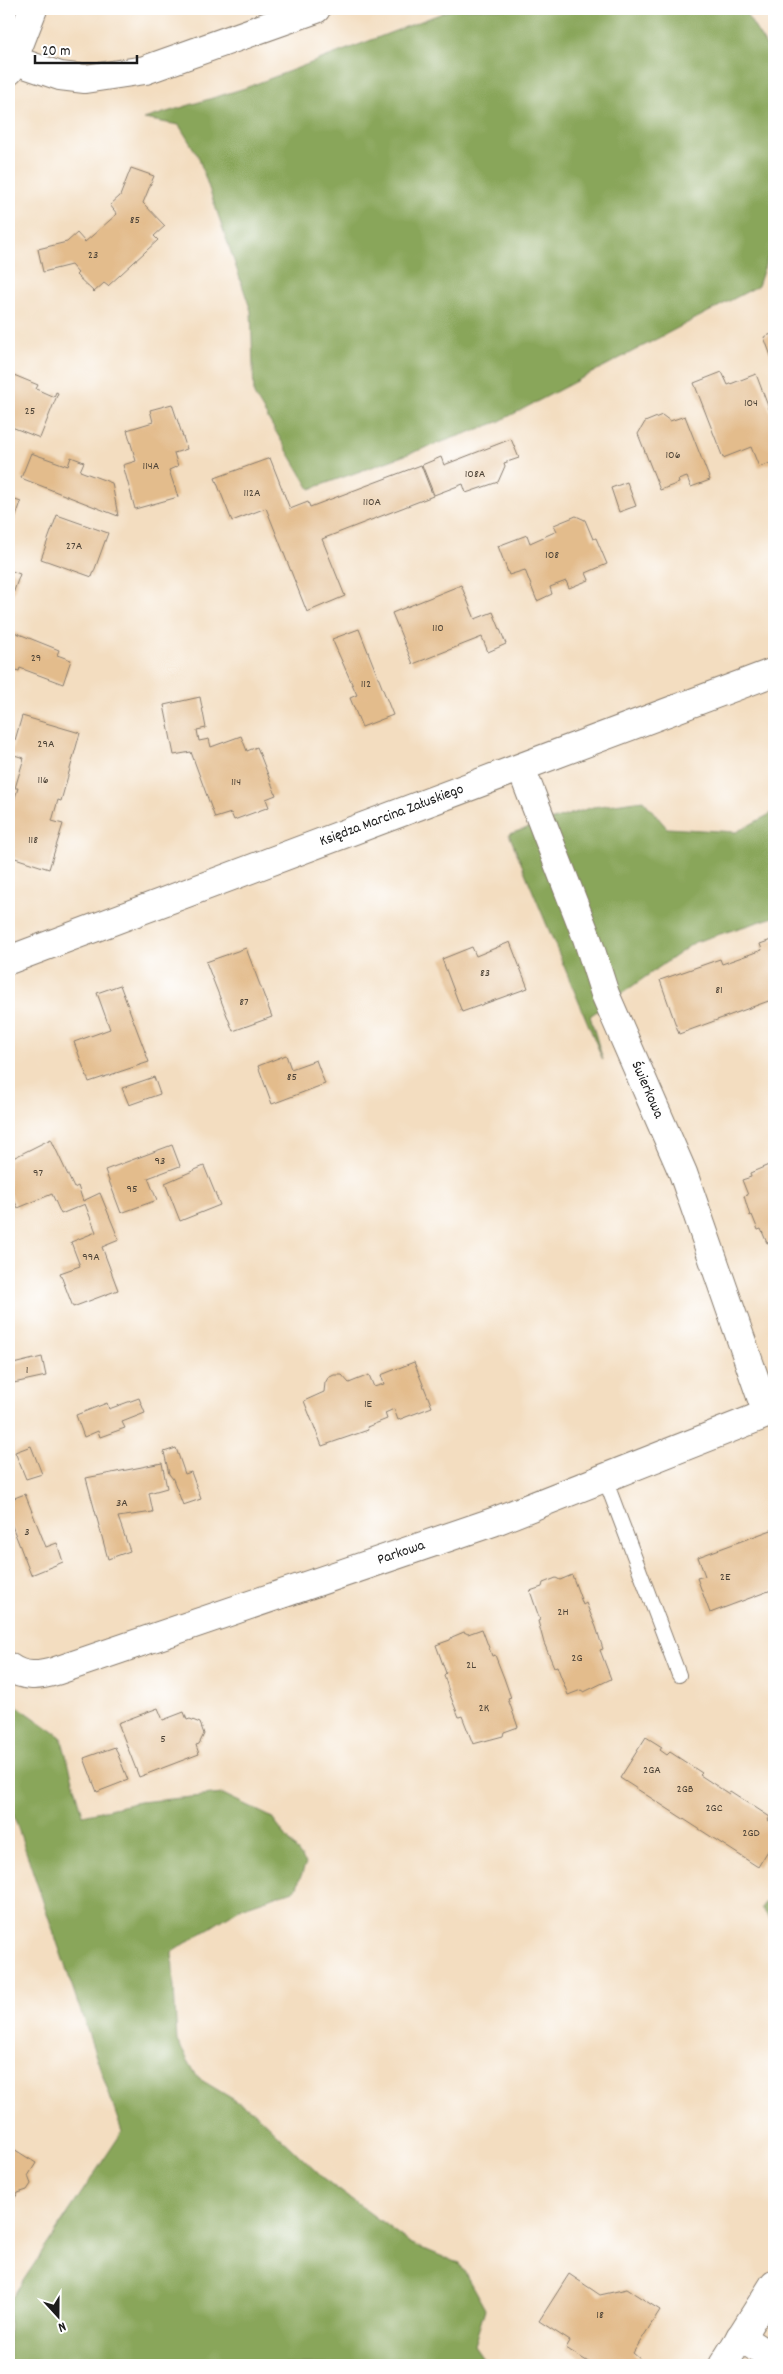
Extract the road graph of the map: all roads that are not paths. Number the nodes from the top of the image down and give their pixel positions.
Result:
1 (33, 9) edge
2 (316, 9) edge
3 (11, 66) edge
4 (774, 672) edge
5 (521, 768) junction
6 (9, 960) edge
7 (771, 1413) edge
8 (605, 1479) junction
9 (15, 1670) edge
10 (679, 1675) dead end
11 (774, 2284) edge
12 (740, 2337) junction
13 (774, 2359) edge
14 (722, 2365) edge

1 - 3 street
2 - 3 street
4 - 5 street, Księdza Marcina Załuskiego
5 - 6 street, Księdza Marcina Załuskiego
5 - 7 street, Świerkowa
7 - 8 street, Parkowa
8 - 9 street, Parkowa
8 - 10 lane
11 - 12 street
12 - 13 street
12 - 14 street

